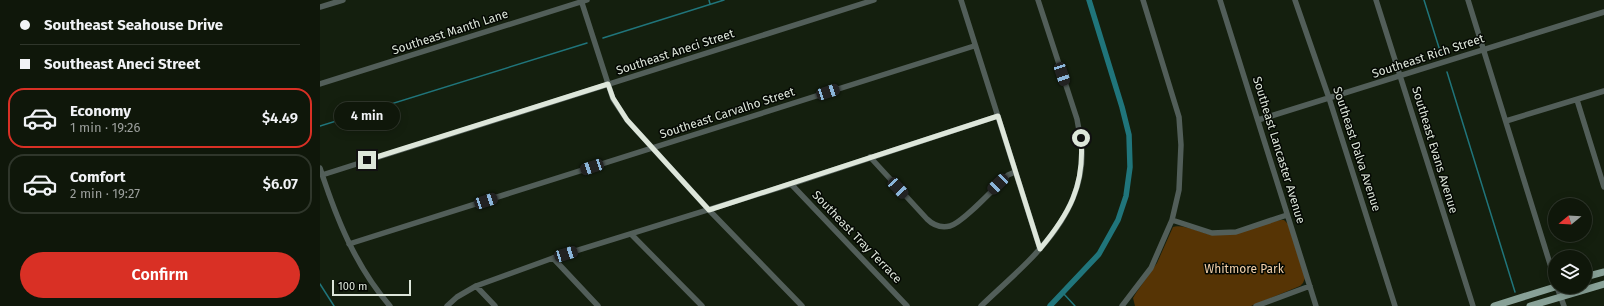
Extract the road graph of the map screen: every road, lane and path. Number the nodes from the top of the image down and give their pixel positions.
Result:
1 (343, 0) edge
2 (874, 0) edge
3 (960, 0) edge
4 (1038, 0) edge
5 (1144, 0) edge
6 (1220, 0) edge
7 (1296, 0) edge
8 (1376, 0) edge
9 (1468, 0) edge
10 (583, 1) edge
11 (320, 7) edge
12 (1604, 12) edge
13 (974, 46) junction
14 (1484, 49) junction
15 (1400, 76) junction
16 (320, 84) edge
17 (608, 84) junction
18 (1604, 91) edge
19 (1329, 98) junction
20 (1577, 100) junction
21 (998, 116) junction
22 (1258, 120) junction
23 (1506, 121) junction
24 (653, 148) junction
25 (870, 157) junction
26 (320, 168) edge
27 (1015, 172) junction
28 (322, 175) junction
29 (790, 184) junction
30 (1604, 187) edge
31 (709, 210) junction
32 (1287, 215) junction
33 (1172, 220) junction
34 (631, 234) junction
35 (350, 244) junction
36 (1040, 249) junction
37 (1548, 257) edge
38 (553, 258) junction
39 (1604, 272) edge
40 (1592, 276) edge
41 (1604, 284) edge
42 (476, 286) junction
43 (1310, 286) junction
44 (1548, 289) edge
45 (1561, 296) junction
46 (1126, 305) edge
47 (390, 306) edge
48 (447, 306) edge
49 (496, 306) edge
50 (598, 306) edge
51 (702, 306) edge
52 (802, 306) edge
53 (907, 306) edge
54 (982, 306) edge
55 (1256, 306) edge
56 (1316, 306) edge
57 (1395, 306) edge
58 (1472, 306) edge
59 (1494, 306) edge
60 (1530, 306) edge
61 (1564, 306) edge

1 - 11 street
2 - 17 street, Southeast Aneci Street
3 - 13 street
4 - 36 street
5 - 33 street
6 - 22 street, Southeast Lancaster Avenue
7 - 19 street, Southeast Dalva Avenue
8 - 15 street, Southeast Evans Avenue
9 - 14 street
10 - 16 street, Southeast Manth Lane
10 - 17 street
12 - 14 street, Southeast Rich Street
13 - 21 street
13 - 24 street, Southeast Carvalho Street
14 - 15 street, Southeast Rich Street
14 - 23 street
15 - 19 street, Southeast Rich Street
15 - 58 street, Southeast Evans Avenue
17 - 24 street
17 - 28 street, Southeast Aneci Street
18 - 20 street
19 - 22 street, Southeast Rich Street
19 - 57 street, Southeast Dalva Avenue
20 - 23 street
20 - 30 street
21 - 25 street
21 - 27 street
22 - 32 street, Southeast Lancaster Avenue
23 - 37 street
24 - 31 street
24 - 35 street, Southeast Carvalho Street
25 - 27 street
25 - 29 street
26 - 28 street
27 - 36 street
28 - 35 street
29 - 31 street
29 - 53 street, Southeast Tray Terrace
31 - 34 street
31 - 52 street
32 - 33 street
32 - 43 street, Southeast Lancaster Avenue
33 - 46 street
34 - 38 street
34 - 51 street
35 - 47 street
36 - 54 street
38 - 42 street
38 - 50 street
39 - 40 main road
41 - 45 main road
42 - 48 street
42 - 49 street
43 - 55 street
43 - 56 street, Southeast Lancaster Avenue
44 - 59 main road
45 - 60 main road
45 - 61 street

